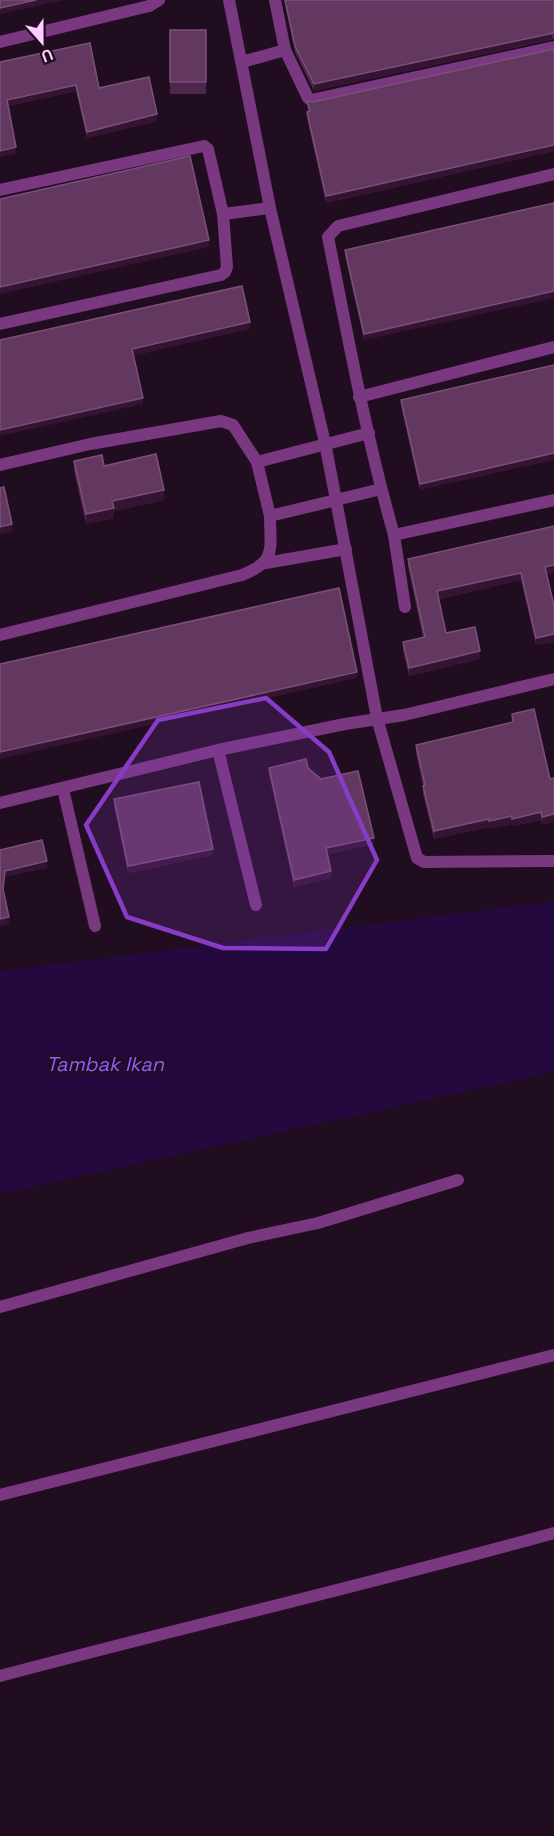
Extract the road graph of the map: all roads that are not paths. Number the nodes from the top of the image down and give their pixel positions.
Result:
1 (159, 0) edge
2 (229, 0) edge
3 (274, 0) edge
4 (0, 42) edge
5 (554, 46) edge
6 (285, 50) junction
7 (242, 62) junction
8 (554, 174) edge
9 (0, 190) edge
10 (270, 208) junction
11 (223, 214) junction
12 (0, 324) edge
13 (554, 347) edge
14 (359, 397) junction
15 (369, 433) junction
16 (326, 443) junction
17 (257, 462) junction
18 (0, 465) edge
19 (381, 489) junction
20 (336, 500) junction
21 (554, 500) edge
22 (270, 516) junction
23 (394, 535) junction
24 (346, 549) junction
25 (266, 563) junction
26 (405, 608) dead end
27 (0, 635) edge
28 (554, 679) edge
29 (377, 718) junction
30 (218, 750) junction
31 (63, 789) junction
32 (0, 803) edge
33 (554, 861) edge
34 (256, 905) dead end
35 (95, 926) dead end
36 (458, 1180) dead end
37 (0, 1307) edge
38 (554, 1355) edge
39 (0, 1495) edge
40 (554, 1533) edge
41 (0, 1676) edge

1 - 4 street
2 - 7 street
3 - 6 street
5 - 6 street
6 - 7 street
7 - 10 street
8 - 14 street
9 - 11 street
10 - 11 street
10 - 16 street
11 - 12 street
13 - 14 street
14 - 15 street
15 - 16 street
15 - 19 street
16 - 17 street
16 - 20 street
17 - 18 street
17 - 22 street
19 - 20 street
19 - 23 street
20 - 22 street
20 - 24 street
21 - 23 street
22 - 25 street
23 - 26 street
24 - 25 street
24 - 29 street
25 - 27 street
28 - 29 street
29 - 30 street
29 - 33 street
30 - 31 street
30 - 34 street
31 - 32 street
31 - 35 street
36 - 37 street
38 - 39 street
40 - 41 street

